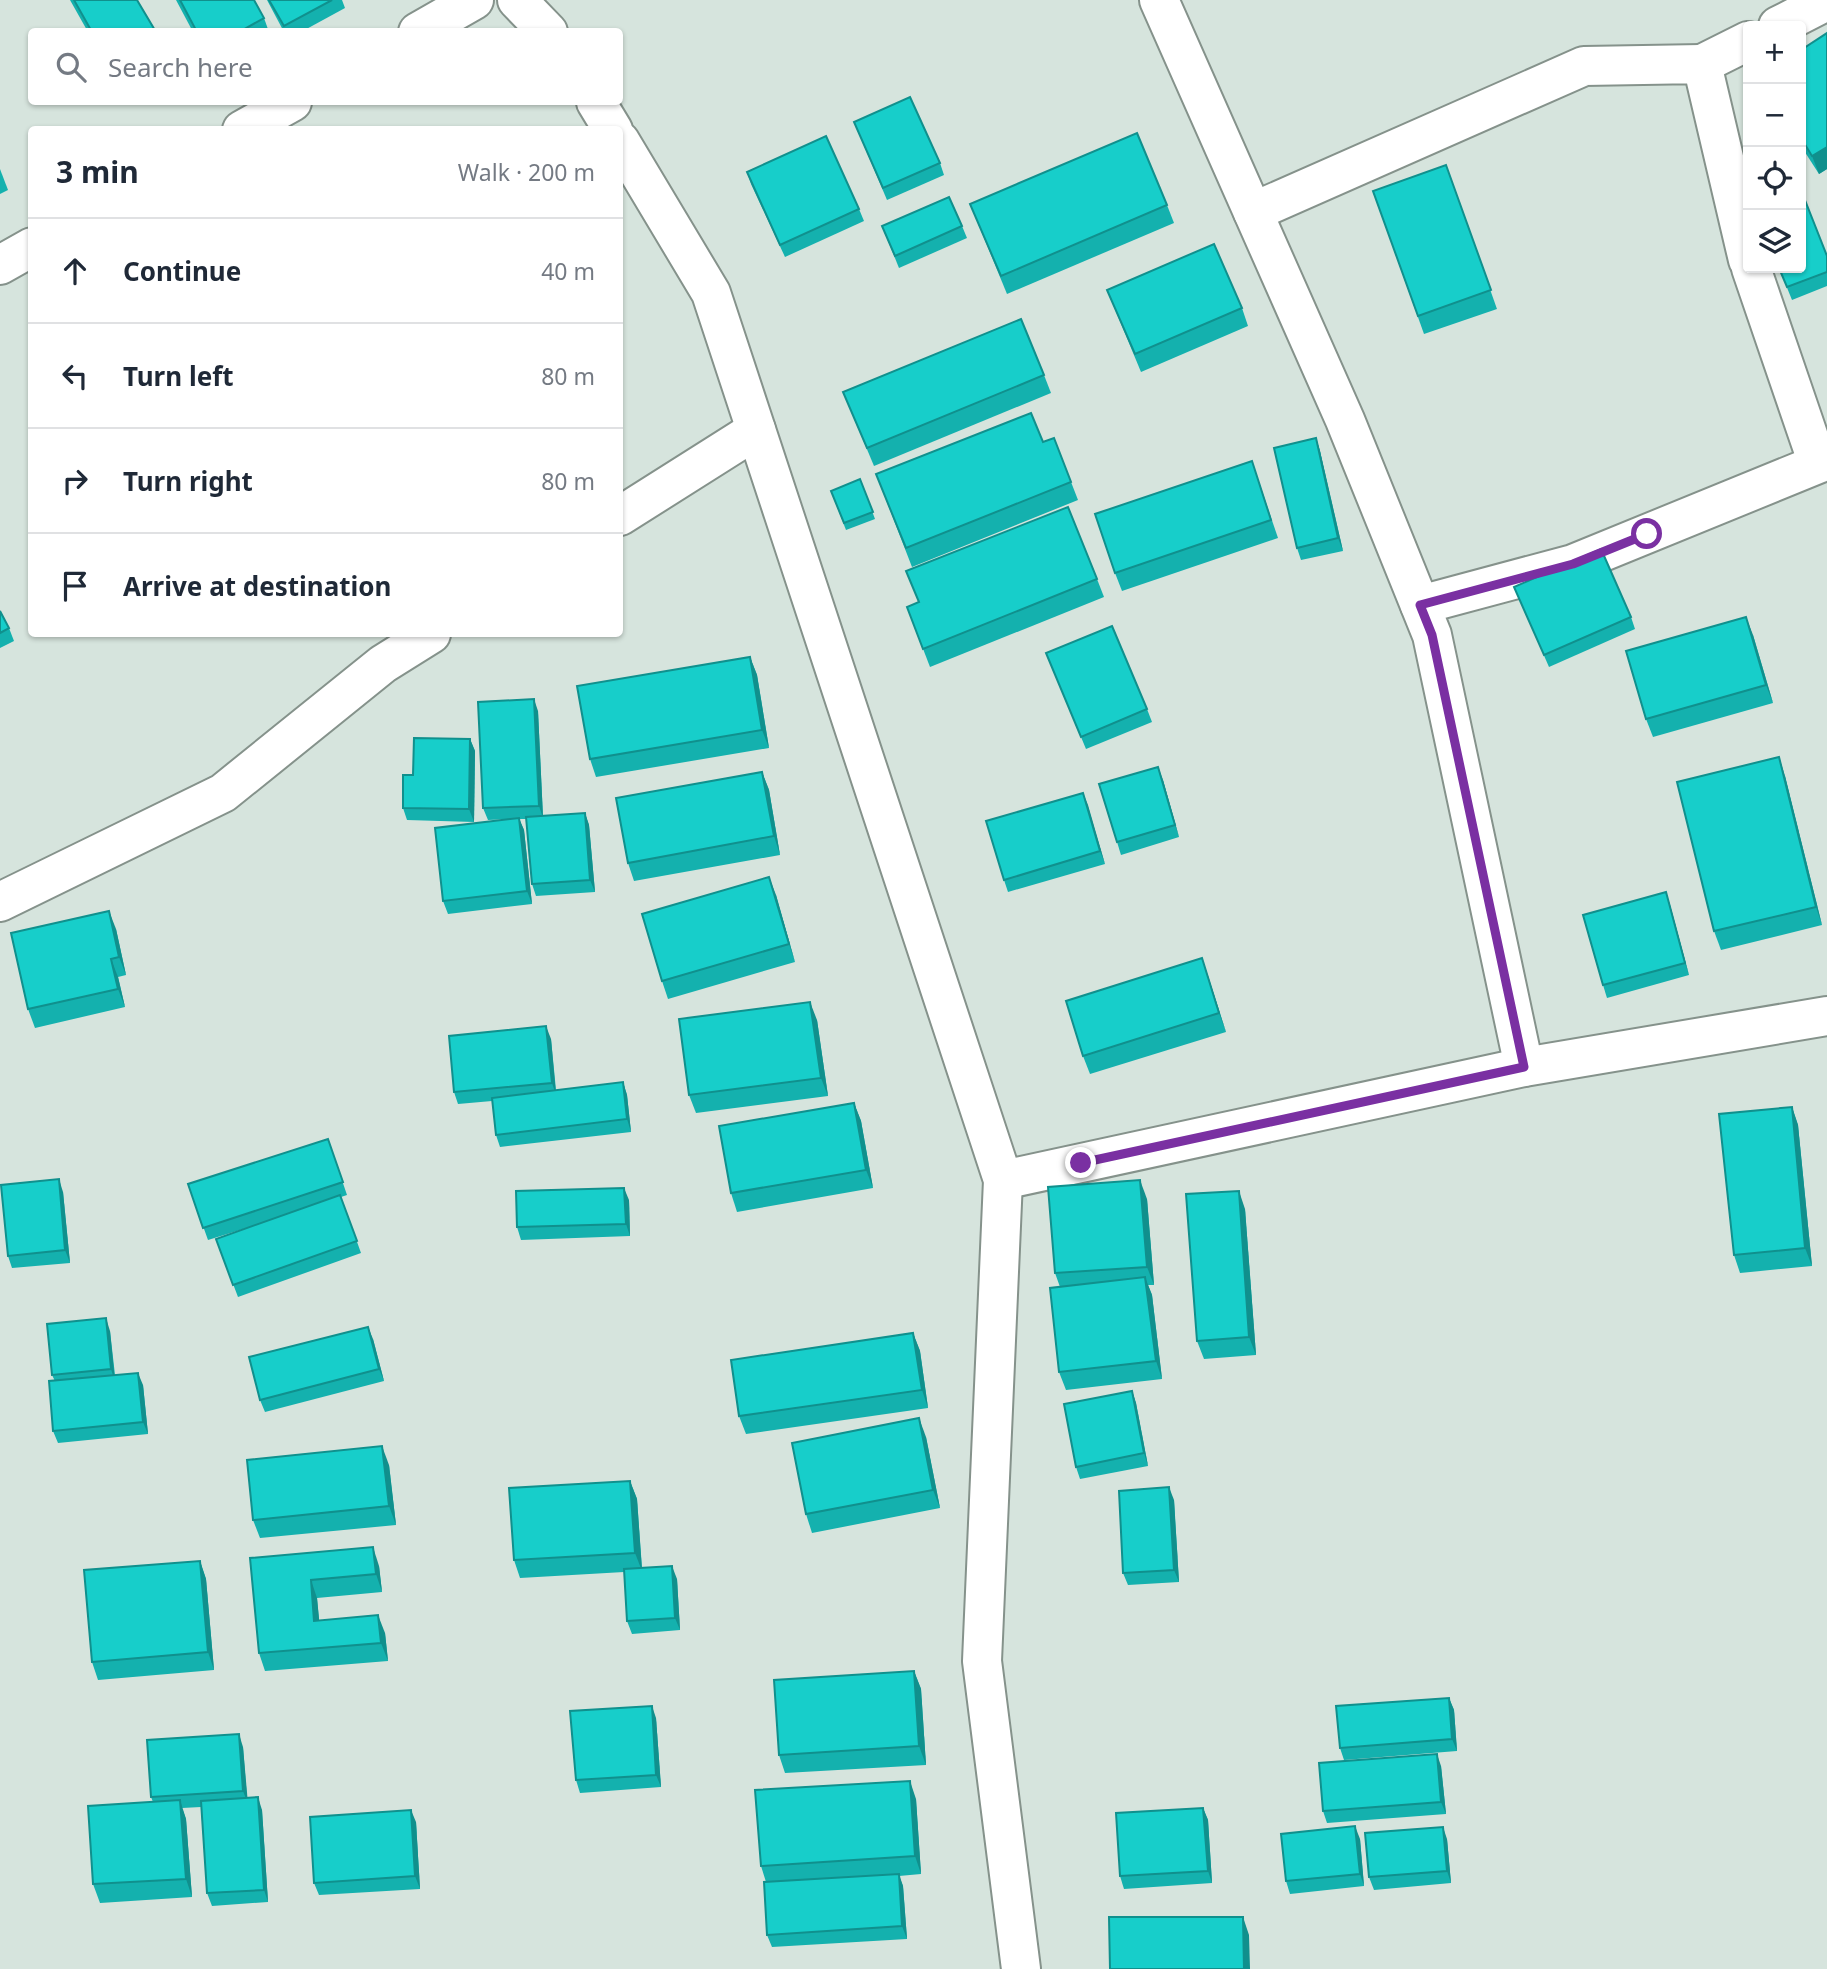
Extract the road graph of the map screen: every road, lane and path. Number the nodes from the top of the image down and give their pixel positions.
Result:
1 (474, 0) edge
2 (517, 0) edge
3 (1160, 0) edge
4 (1827, 1) edge
5 (1788, 21) edge
6 (425, 28) edge
7 (544, 28) edge
8 (1743, 44) edge
9 (1702, 64) junction
10 (287, 105) edge
11 (598, 105) edge
12 (249, 126) edge
13 (611, 126) edge
14 (623, 146) edge
15 (1253, 212) junction
16 (1743, 239) edge
17 (28, 249) edge
18 (0, 265) edge
19 (1753, 273) edge
20 (757, 430) junction
21 (623, 514) edge
22 (1420, 605) junction
23 (426, 637) edge
24 (0, 902) edge
25 (1827, 1016) edge
26 (1524, 1067) junction
27 (1003, 1180) junction
28 (1021, 1969) edge

1 - 6 street
2 - 7 street
3 - 15 street
4 - 5 street
8 - 9 street
9 - 15 street
9 - 16 street
10 - 12 street
11 - 13 street
14 - 20 street
15 - 22 street
17 - 18 street
19 - 22 street
20 - 21 street
20 - 27 street
22 - 26 street
23 - 24 street
25 - 26 street
26 - 27 street
27 - 28 street

